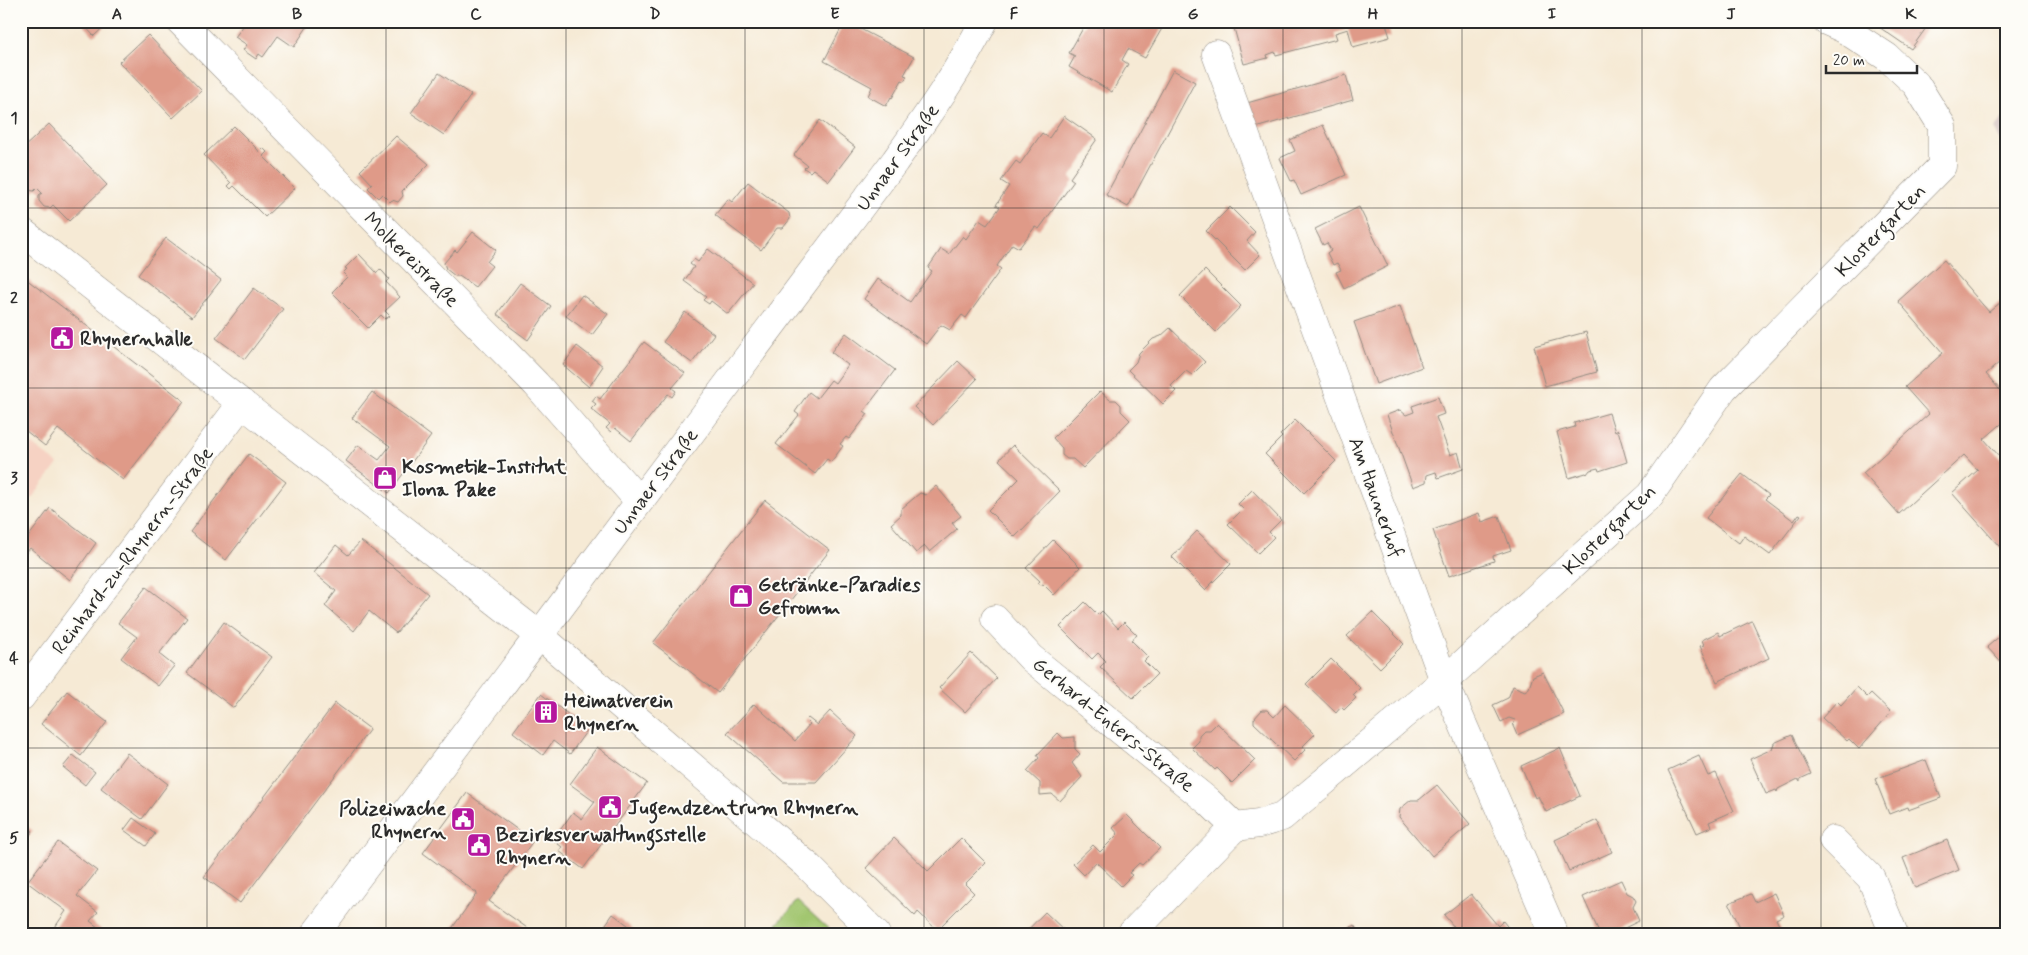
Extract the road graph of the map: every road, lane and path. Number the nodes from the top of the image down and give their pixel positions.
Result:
1 (180, 21) edge
2 (984, 21) edge
3 (1826, 21) edge
4 (1216, 54) dead end
5 (21, 231) edge
6 (242, 403) junction
7 (640, 500) junction
8 (995, 619) dead end
9 (539, 635) junction
10 (1444, 681) junction
11 (21, 697) edge
12 (1235, 827) junction
13 (1833, 840) dead end
14 (315, 934) edge
15 (876, 934) edge
16 (1131, 934) edge
17 (1554, 934) edge
18 (1894, 934) edge

1 - 7 street, Molkereistraße
2 - 7 street, Unnaer Straße
3 - 10 street, Klostergarten
4 - 10 street, Am Haunerhof
5 - 6 street
6 - 9 street
6 - 11 street, Reinhard-zu-Rhynern-Straße
7 - 9 street, Unnaer Straße
8 - 12 street, Gerhard-Enters-Straße
9 - 14 street, Unnaer Straße
9 - 15 street
10 - 12 street, Klostergarten
10 - 17 street, Am Haunerhof
12 - 16 street
13 - 18 street

